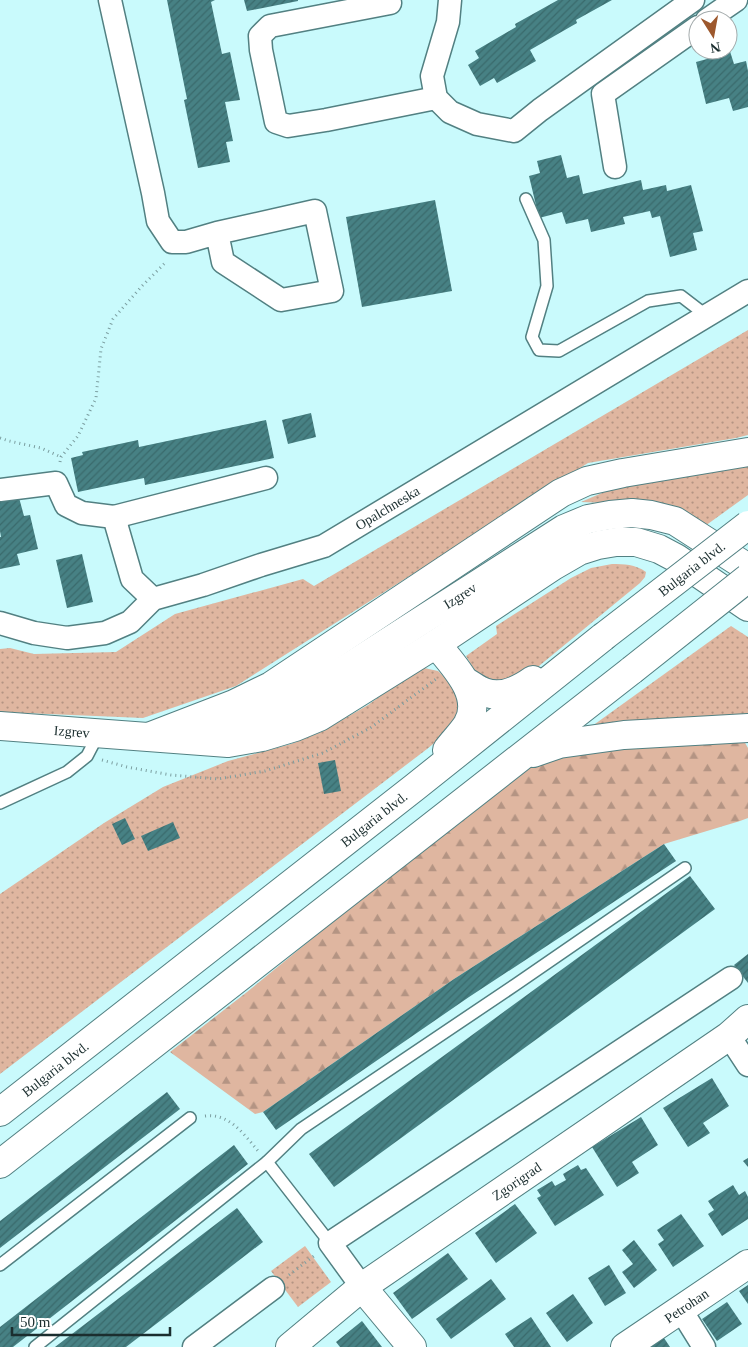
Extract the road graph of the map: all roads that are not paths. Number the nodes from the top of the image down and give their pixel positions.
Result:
1 (110, 0) edge
2 (450, 0) edge
3 (693, 0) edge
4 (736, 0) edge
5 (390, 3) dead end
6 (722, 10) edge
7 (688, 34) edge
8 (436, 98) junction
9 (615, 167) dead end
10 (526, 199) dead end
11 (217, 233) junction
12 (748, 291) edge
13 (707, 316) junction
14 (748, 452) edge
15 (266, 478) dead end
16 (0, 490) edge
17 (114, 517) junction
18 (748, 525) edge
19 (748, 568) edge
20 (748, 578) edge
21 (153, 599) junction
22 (748, 607) edge
23 (0, 623) edge
24 (603, 637) junction
25 (436, 644) junction
26 (466, 682) junction
27 (0, 726) edge
28 (748, 728) edge
29 (100, 733) junction
30 (162, 738) junction
31 (518, 759) junction
32 (415, 787) junction
33 (0, 803) edge
34 (685, 868) dead end
35 (730, 978) dead end
36 (738, 1027) edge
37 (748, 1065) edge
38 (0, 1112) edge
39 (190, 1118) road end
40 (268, 1162) junction
41 (0, 1164) edge
42 (330, 1242) junction
43 (748, 1264) edge
44 (0, 1265) edge
45 (362, 1287) junction
46 (273, 1288) road end
47 (681, 1310) junction
48 (35, 1347) edge
49 (194, 1347) edge
50 (290, 1347) edge
51 (412, 1347) edge
52 (626, 1347) edge
53 (704, 1347) edge

1 - 11 street
2 - 8 street
3 - 8 street
4 - 6 street
5 - 8 street
7 - 9 street
10 - 13 lane
11 - 11 street
12 - 13 street, Opalchneska
13 - 21 street, Opalchneska
14 - 30 main road
15 - 17 street
16 - 17 street
17 - 21 street
18 - 24 main road, Bulgaria blvd., bridge
19 - 30 main road, Izgrev
20 - 31 main road, bridge
21 - 23 street, Opalchneska
22 - 25 main road, Izgrev
24 - 26 main road
24 - 32 main road, Bulgaria blvd.
25 - 26 main road
25 - 30 main road, Izgrev
26 - 32 main road
27 - 29 main road, Izgrev
28 - 31 main road
29 - 30 main road, Izgrev
29 - 33 lane
31 - 41 main road
32 - 38 main road, Bulgaria blvd.
34 - 40 lane
35 - 42 street
36 - 37 street
36 - 45 main road, Zgorigrad
39 - 44 lane
40 - 42 lane
40 - 48 lane
42 - 45 street
43 - 47 main road, Petrohan
45 - 50 main road, Zgorigrad
45 - 51 main road
46 - 49 street
47 - 52 main road, Petrohan
47 - 53 street

